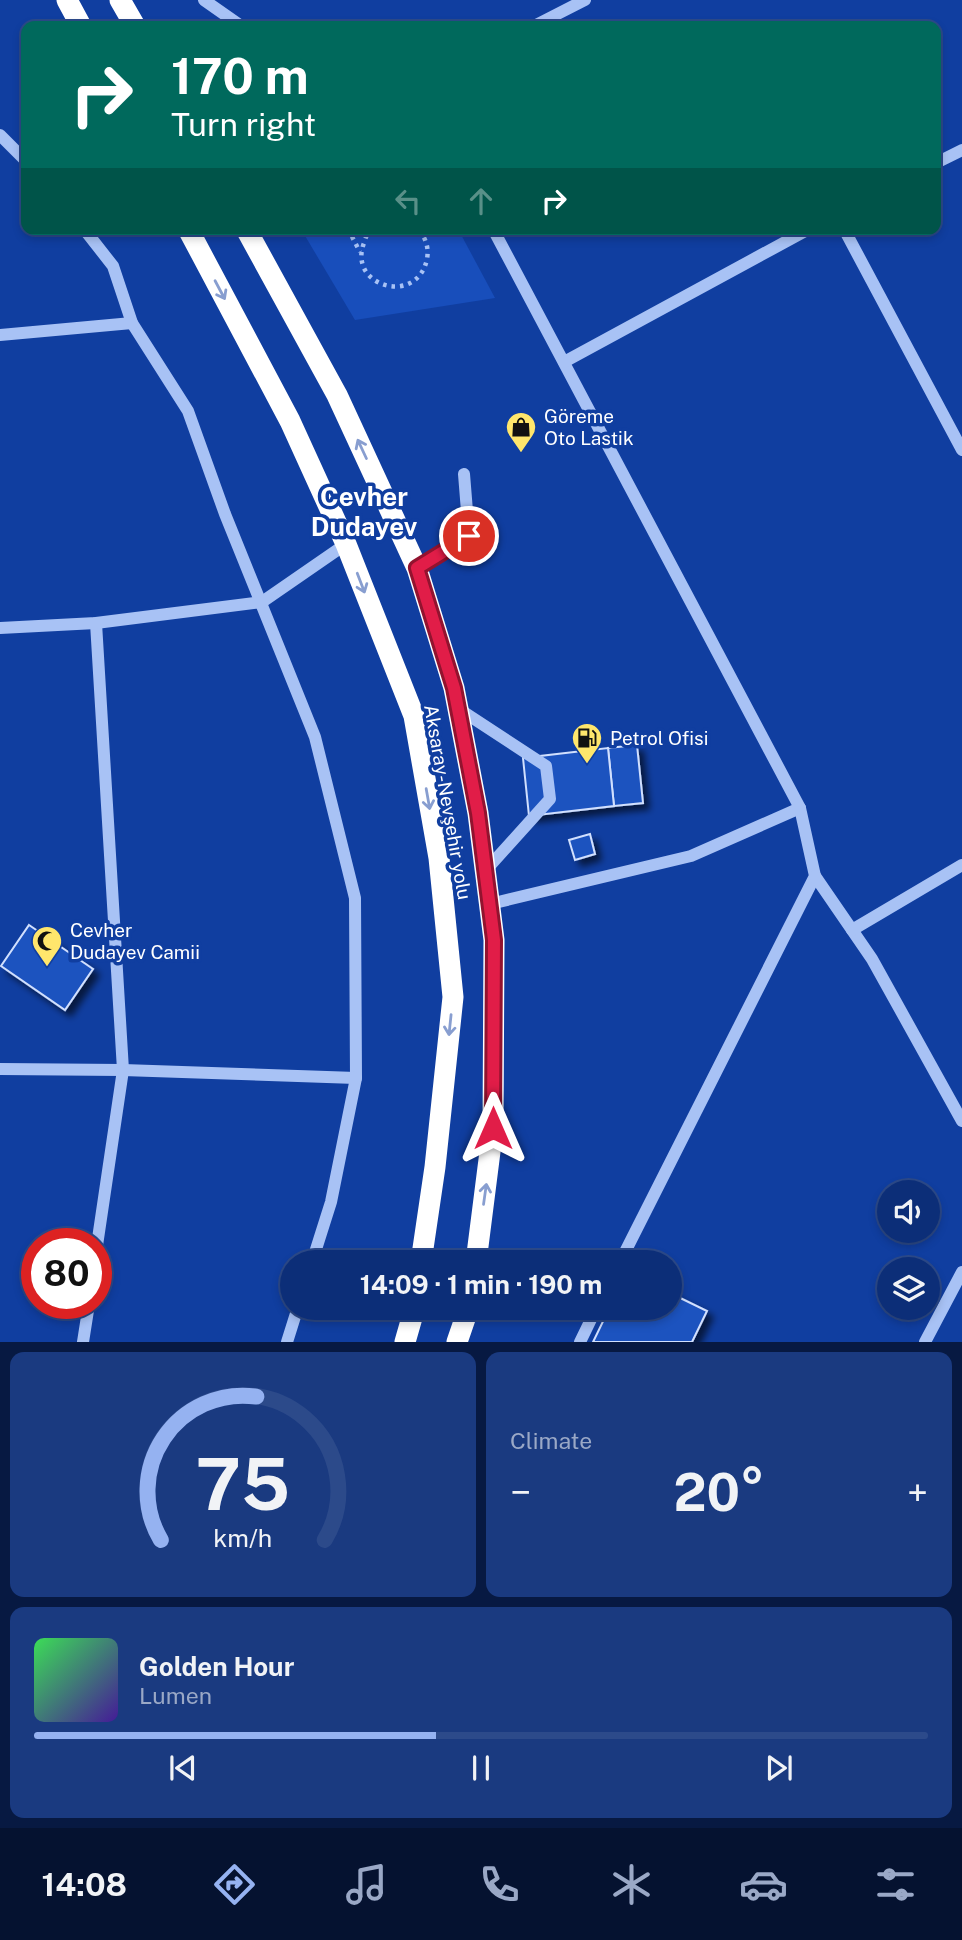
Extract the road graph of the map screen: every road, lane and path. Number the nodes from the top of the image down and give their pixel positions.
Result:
1 (67, 0) edge
2 (120, 0) edge
3 (204, 0) edge
4 (577, 2) edge
5 (78, 21) edge
6 (132, 21) edge
7 (234, 21) edge
8 (543, 21) edge
9 (0, 135) edge
10 (962, 149) edge
11 (21, 157) edge
12 (941, 160) edge
13 (89, 235) edge
14 (191, 235) edge
15 (249, 235) edge
16 (351, 235) edge
17 (367, 235) edge
18 (423, 235) edge
19 (496, 235) edge
20 (798, 235) edge
21 (847, 235) edge
22 (360, 252) junction
23 (132, 323) junction
24 (0, 335) edge
25 (564, 362) junction
26 (962, 450) edge
27 (464, 474) dead end
28 (346, 544) junction
29 (417, 568) junction
30 (262, 602) junction
31 (96, 624) junction
32 (0, 628) edge
33 (457, 708) junction
34 (800, 808) junction
35 (962, 864) edge
36 (486, 870) junction
37 (815, 876) junction
38 (490, 904) junction
39 (852, 930) junction
40 (0, 1069) edge
41 (123, 1070) junction
42 (356, 1078) junction
43 (962, 1121) edge
44 (100, 1228) edge
45 (316, 1250) edge
46 (423, 1250) edge
47 (478, 1250) edge
48 (626, 1250) edge
49 (962, 1272) edge
50 (87, 1319) edge
51 (294, 1320) edge
52 (411, 1320) edge
53 (465, 1320) edge
54 (591, 1320) edge
55 (83, 1342) edge
56 (287, 1342) edge
57 (405, 1342) edge
58 (457, 1342) edge
59 (580, 1342) edge
60 (925, 1342) edge

1 - 5 highway
2 - 6 highway
3 - 7 street
4 - 8 street
9 - 11 street
10 - 12 street
13 - 23 street
14 -> 28 highway, Aksaray-Nevşehir yolu
29 -> 15 highway, Aksaray-Nevşehir yolu
16 - 22 path
17 - 22 path
18 - 22 path
19 - 25 street
20 - 25 street
21 - 26 street
23 - 24 street
23 - 30 street
25 - 34 street
27 - 29 street
28 - 30 street
28 -> 46 highway, Aksaray-Nevşehir yolu
29 - 33 highway, Aksaray-Nevşehir yolu
30 - 31 street
30 - 42 street
31 - 32 street
31 - 41 street
33 - 36 highway, Aksaray-Nevşehir yolu
33 - 36 street
34 - 37 street
34 - 38 street
35 - 39 street
36 - 38 highway, Aksaray-Nevşehir yolu
37 - 39 street
37 - 48 street
47 -> 38 highway, Aksaray-Nevşehir yolu
39 - 43 street
40 - 41 street
41 - 42 street
41 - 44 street
42 - 45 street
49 - 60 street
50 - 55 street
51 - 56 street
52 - 57 highway
53 - 58 highway
54 - 59 street

